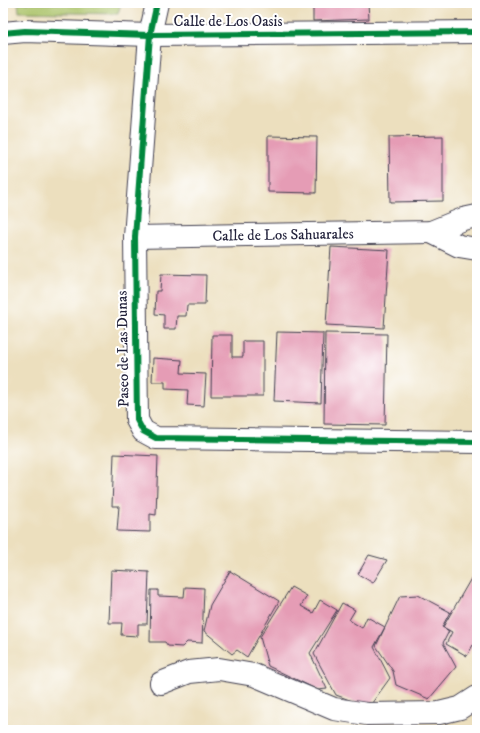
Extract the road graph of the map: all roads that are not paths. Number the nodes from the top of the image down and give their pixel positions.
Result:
1 (157, 3) edge
2 (477, 32) edge
3 (3, 33) edge
4 (150, 35) junction
5 (477, 216) edge
6 (431, 232) junction
7 (135, 237) junction
8 (477, 249) edge
9 (477, 442) edge
10 (161, 683) dead end
11 (477, 697) edge

1 - 4 street, Paseo de Las Dunas
2 - 4 street, Calle de Los Oasis
3 - 4 street, Calle de Los Oasis
4 - 7 street, Paseo de Las Dunas
5 - 6 street
6 - 7 street, Calle de Los Sahuarales
6 - 8 street
7 - 9 street, Paseo de Las Dunas
10 - 11 street

